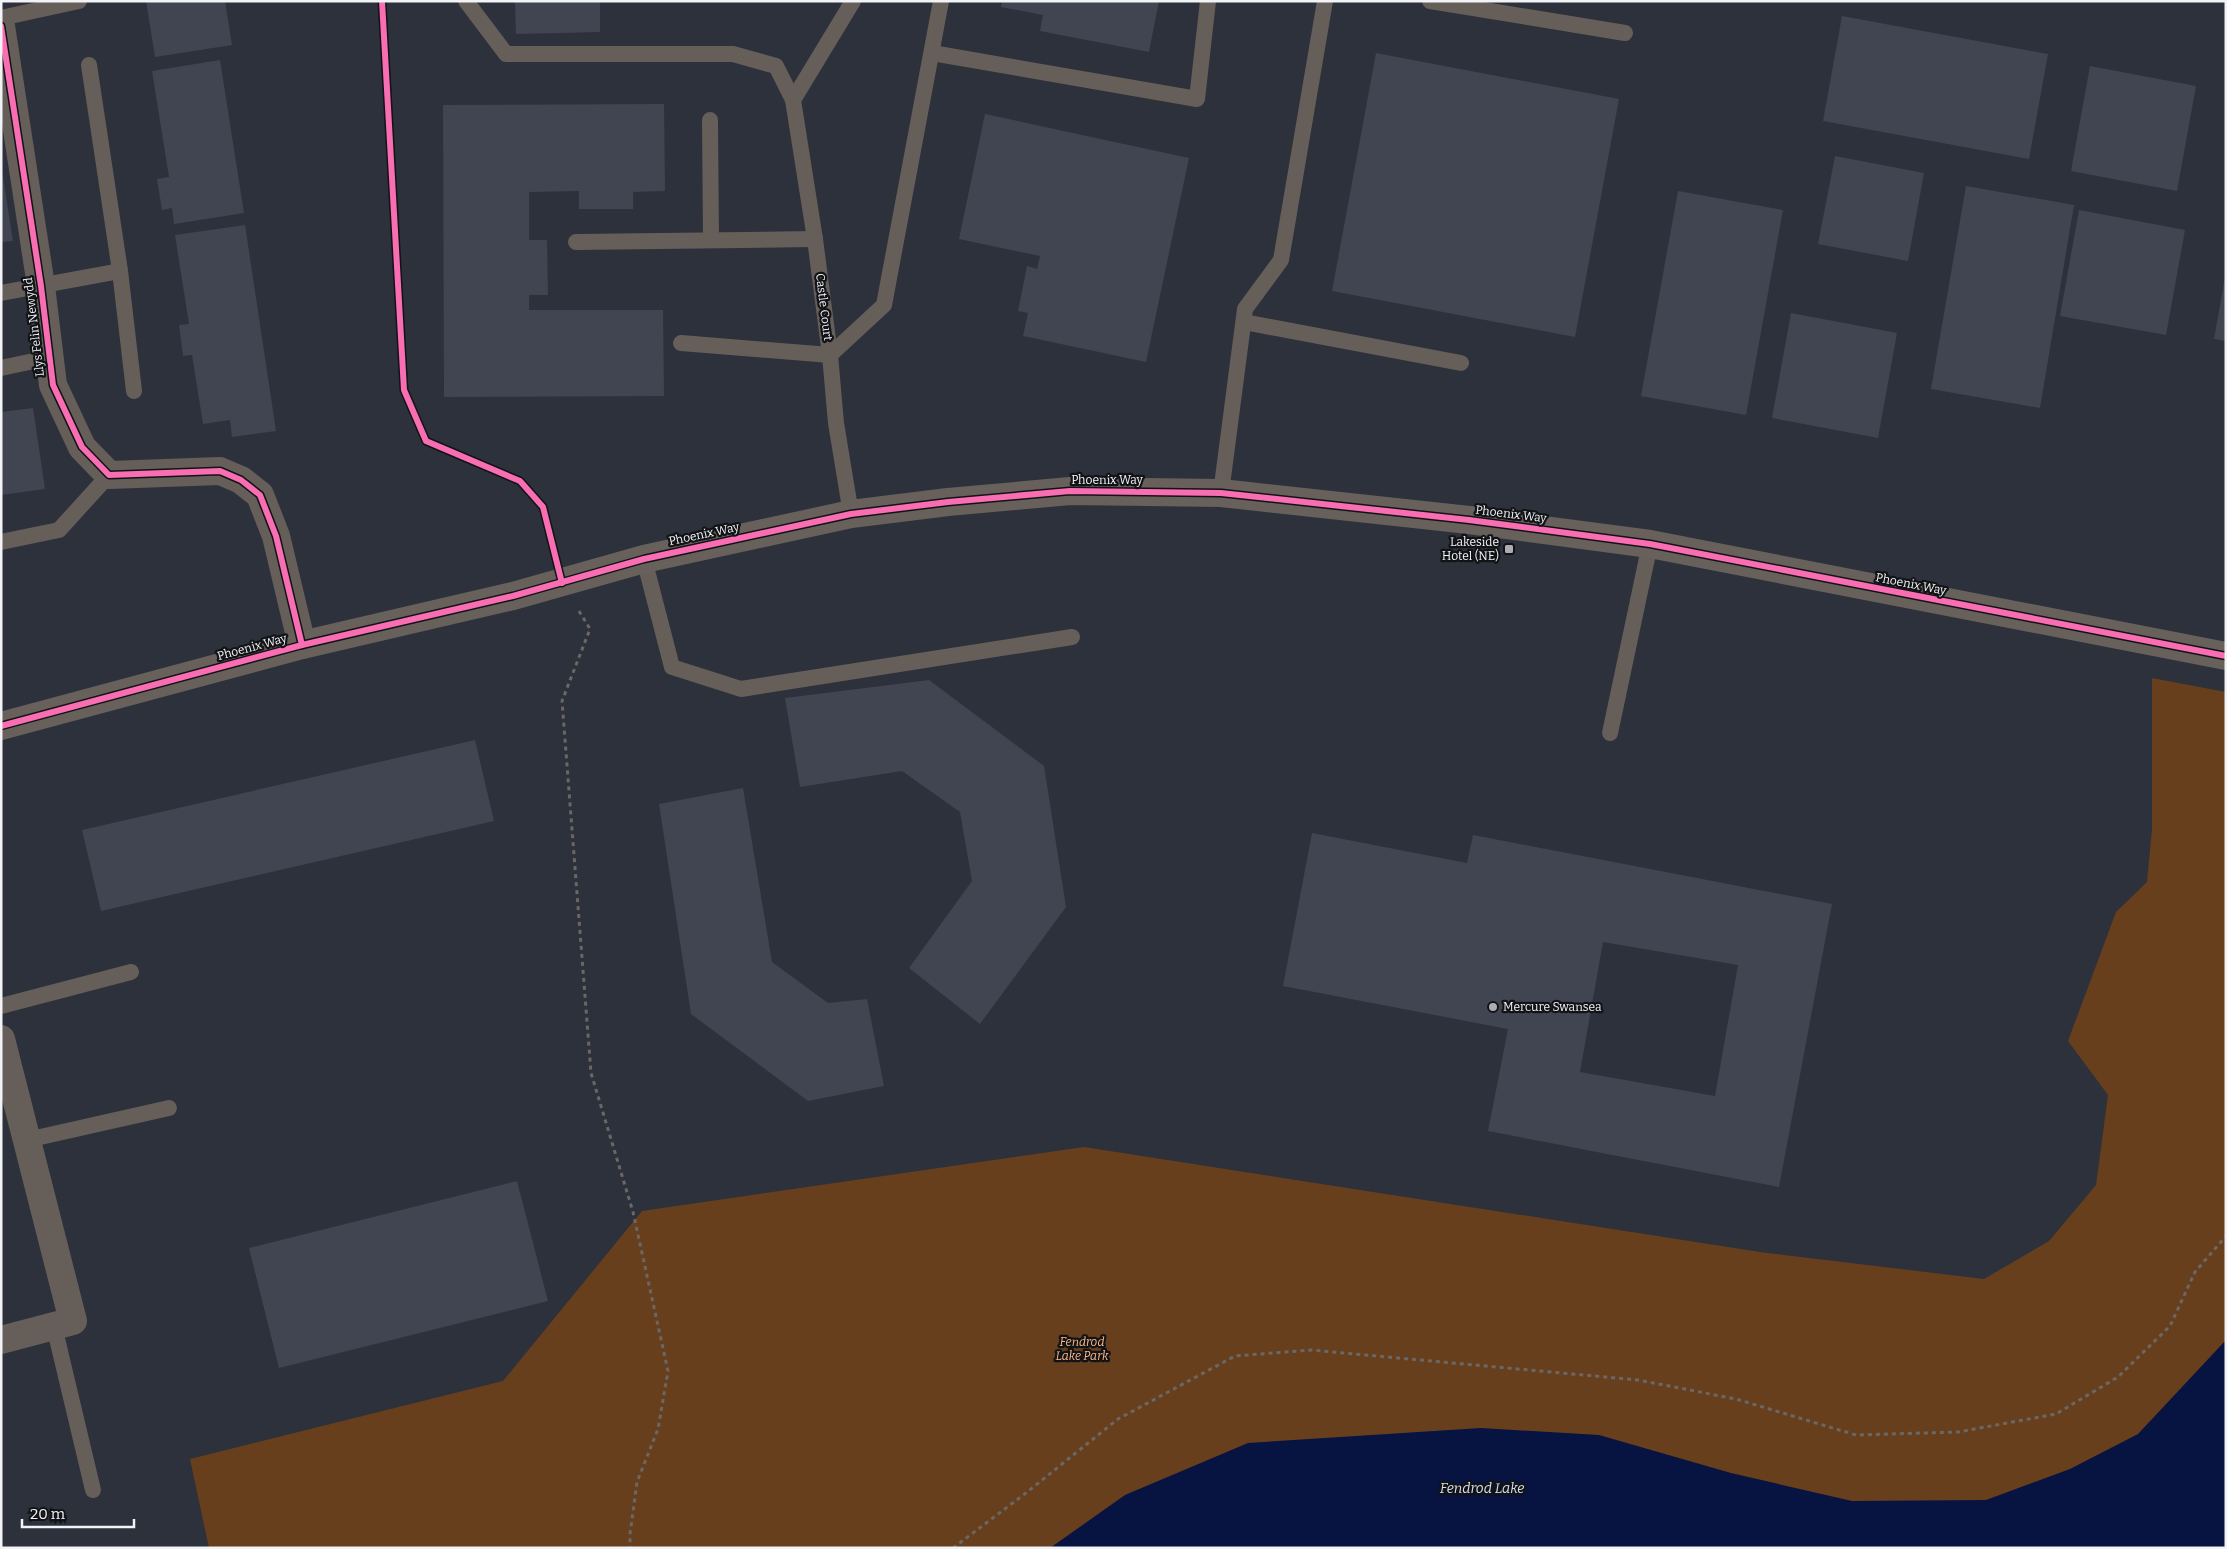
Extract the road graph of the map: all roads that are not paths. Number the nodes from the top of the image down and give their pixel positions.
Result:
1 (78, 1) edge
2 (466, 1) edge
3 (853, 1) edge
4 (941, 1) edge
5 (1208, 1) edge
6 (1325, 1) edge
7 (1430, 1) edge
8 (1, 18) edge
9 (1, 26) edge
10 (1625, 34) dead end
11 (932, 53) junction
12 (89, 65) dead end
13 (6, 88) edge
14 (793, 100) junction
15 (710, 120) dead end
16 (815, 239) junction
17 (711, 240) junction
18 (576, 242) dead end
19 (120, 272) junction
20 (41, 286) junction
21 (1, 293) edge
22 (1244, 322) junction
23 (681, 343) dead end
24 (830, 355) junction
25 (48, 358) junction
26 (1462, 363) dead end
27 (1, 368) edge
28 (134, 391) dead end
29 (109, 475) junction
30 (1221, 493) junction
31 (851, 514) junction
32 (1, 542) edge
33 (1650, 544) junction
34 (644, 559) junction
35 (1072, 637) dead end
36 (302, 645) junction
37 (2226, 656) edge
38 (1, 726) edge
39 (1610, 733) dead end
40 (131, 972) dead end
41 (1, 1006) edge
42 (1, 1039) edge
43 (169, 1108) dead end
44 (27, 1140) junction
45 (54, 1326) junction
46 (1, 1340) edge
47 (93, 1490) dead end

1 - 8 lane
2 - 14 lane, Castle Court
3 - 14 lane
4 - 11 lane
5 - 11 lane
6 - 22 lane
7 - 10 lane
9 - 13 street, Llys Felin Newydd
11 - 24 lane
12 - 19 lane
13 - 20 street, Llys Felin Newydd
14 - 16 lane, Castle Court
15 - 17 lane
16 - 17 lane
16 - 24 lane, Castle Court
17 - 18 lane
19 - 20 lane
19 - 28 lane
20 - 21 lane
20 - 25 street, Llys Felin Newydd
22 - 26 lane
22 - 30 lane
23 - 24 lane
24 - 31 lane, Castle Court
25 - 27 lane
25 - 29 street, Llys Felin Newydd
29 - 32 lane
29 - 36 street
30 - 31 street, Phoenix Way
30 - 33 street, Phoenix Way
31 - 34 street, Phoenix Way
33 - 37 street, Phoenix Way
33 - 39 lane
34 - 35 lane
34 - 36 street, Phoenix Way
36 - 38 street, Phoenix Way
40 - 41 lane
42 - 44 street
43 - 44 lane
44 - 45 street
45 - 46 street
45 - 47 lane

